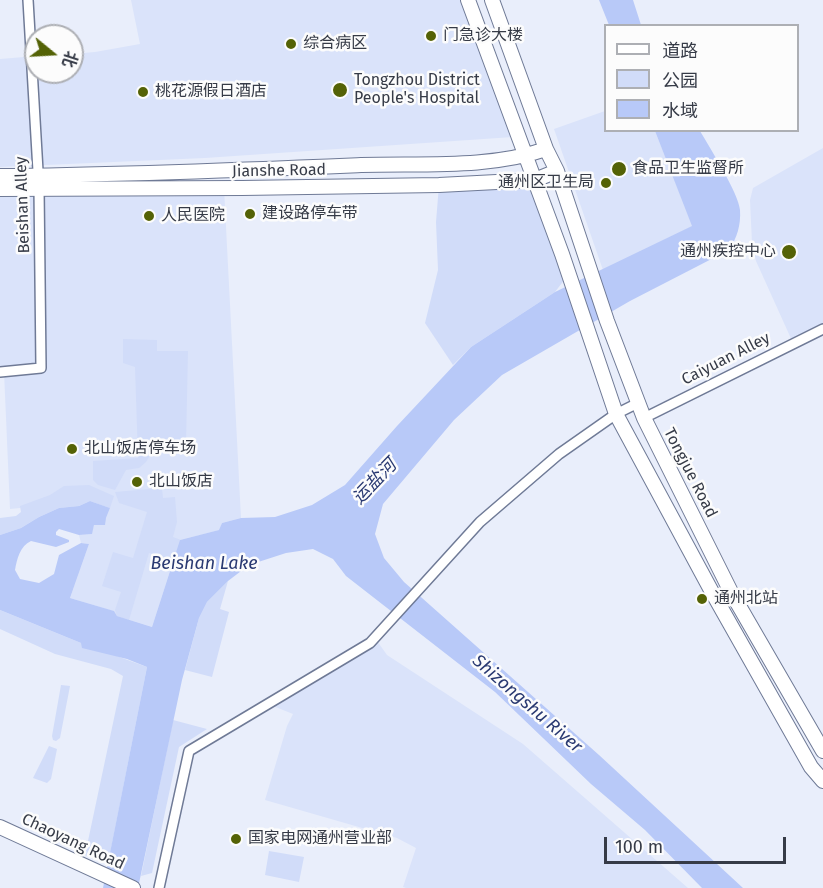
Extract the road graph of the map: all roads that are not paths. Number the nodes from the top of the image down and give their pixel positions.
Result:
1 (28, 0) edge
2 (468, 0) edge
3 (492, 0) edge
4 (546, 149) junction
5 (526, 156) junction
6 (557, 171) junction
7 (0, 176) edge
8 (535, 180) junction
9 (39, 182) junction
10 (0, 189) edge
11 (823, 329) edge
12 (0, 372) edge
13 (638, 403) junction
14 (616, 414) junction
15 (644, 418) junction
16 (823, 751) edge
17 (823, 781) edge
18 (0, 826) edge
19 (133, 888) edge
20 (159, 888) edge

1 - 9 street, Beishan Alley
2 - 5 main road
3 - 4 main road
4 - 5 main road, Jianshe Road
4 - 6 main road
5 - 8 main road
5 - 9 main road, Jianshe Road
6 - 8 main road, Jianshe Road
6 - 13 main road, Tongjue Road
7 - 9 main road, Jianshe Road
8 - 9 main road, Jianshe Road
8 - 14 main road
9 - 10 main road, Jianshe Road
9 - 12 street, Beishan Alley
11 - 15 street, Caiyuan Alley
13 - 14 street
13 - 15 main road, Tongjue Road
14 - 17 main road
14 - 20 street
15 - 16 main road, Tongjue Road
18 - 19 main road, Chaoyang Road

